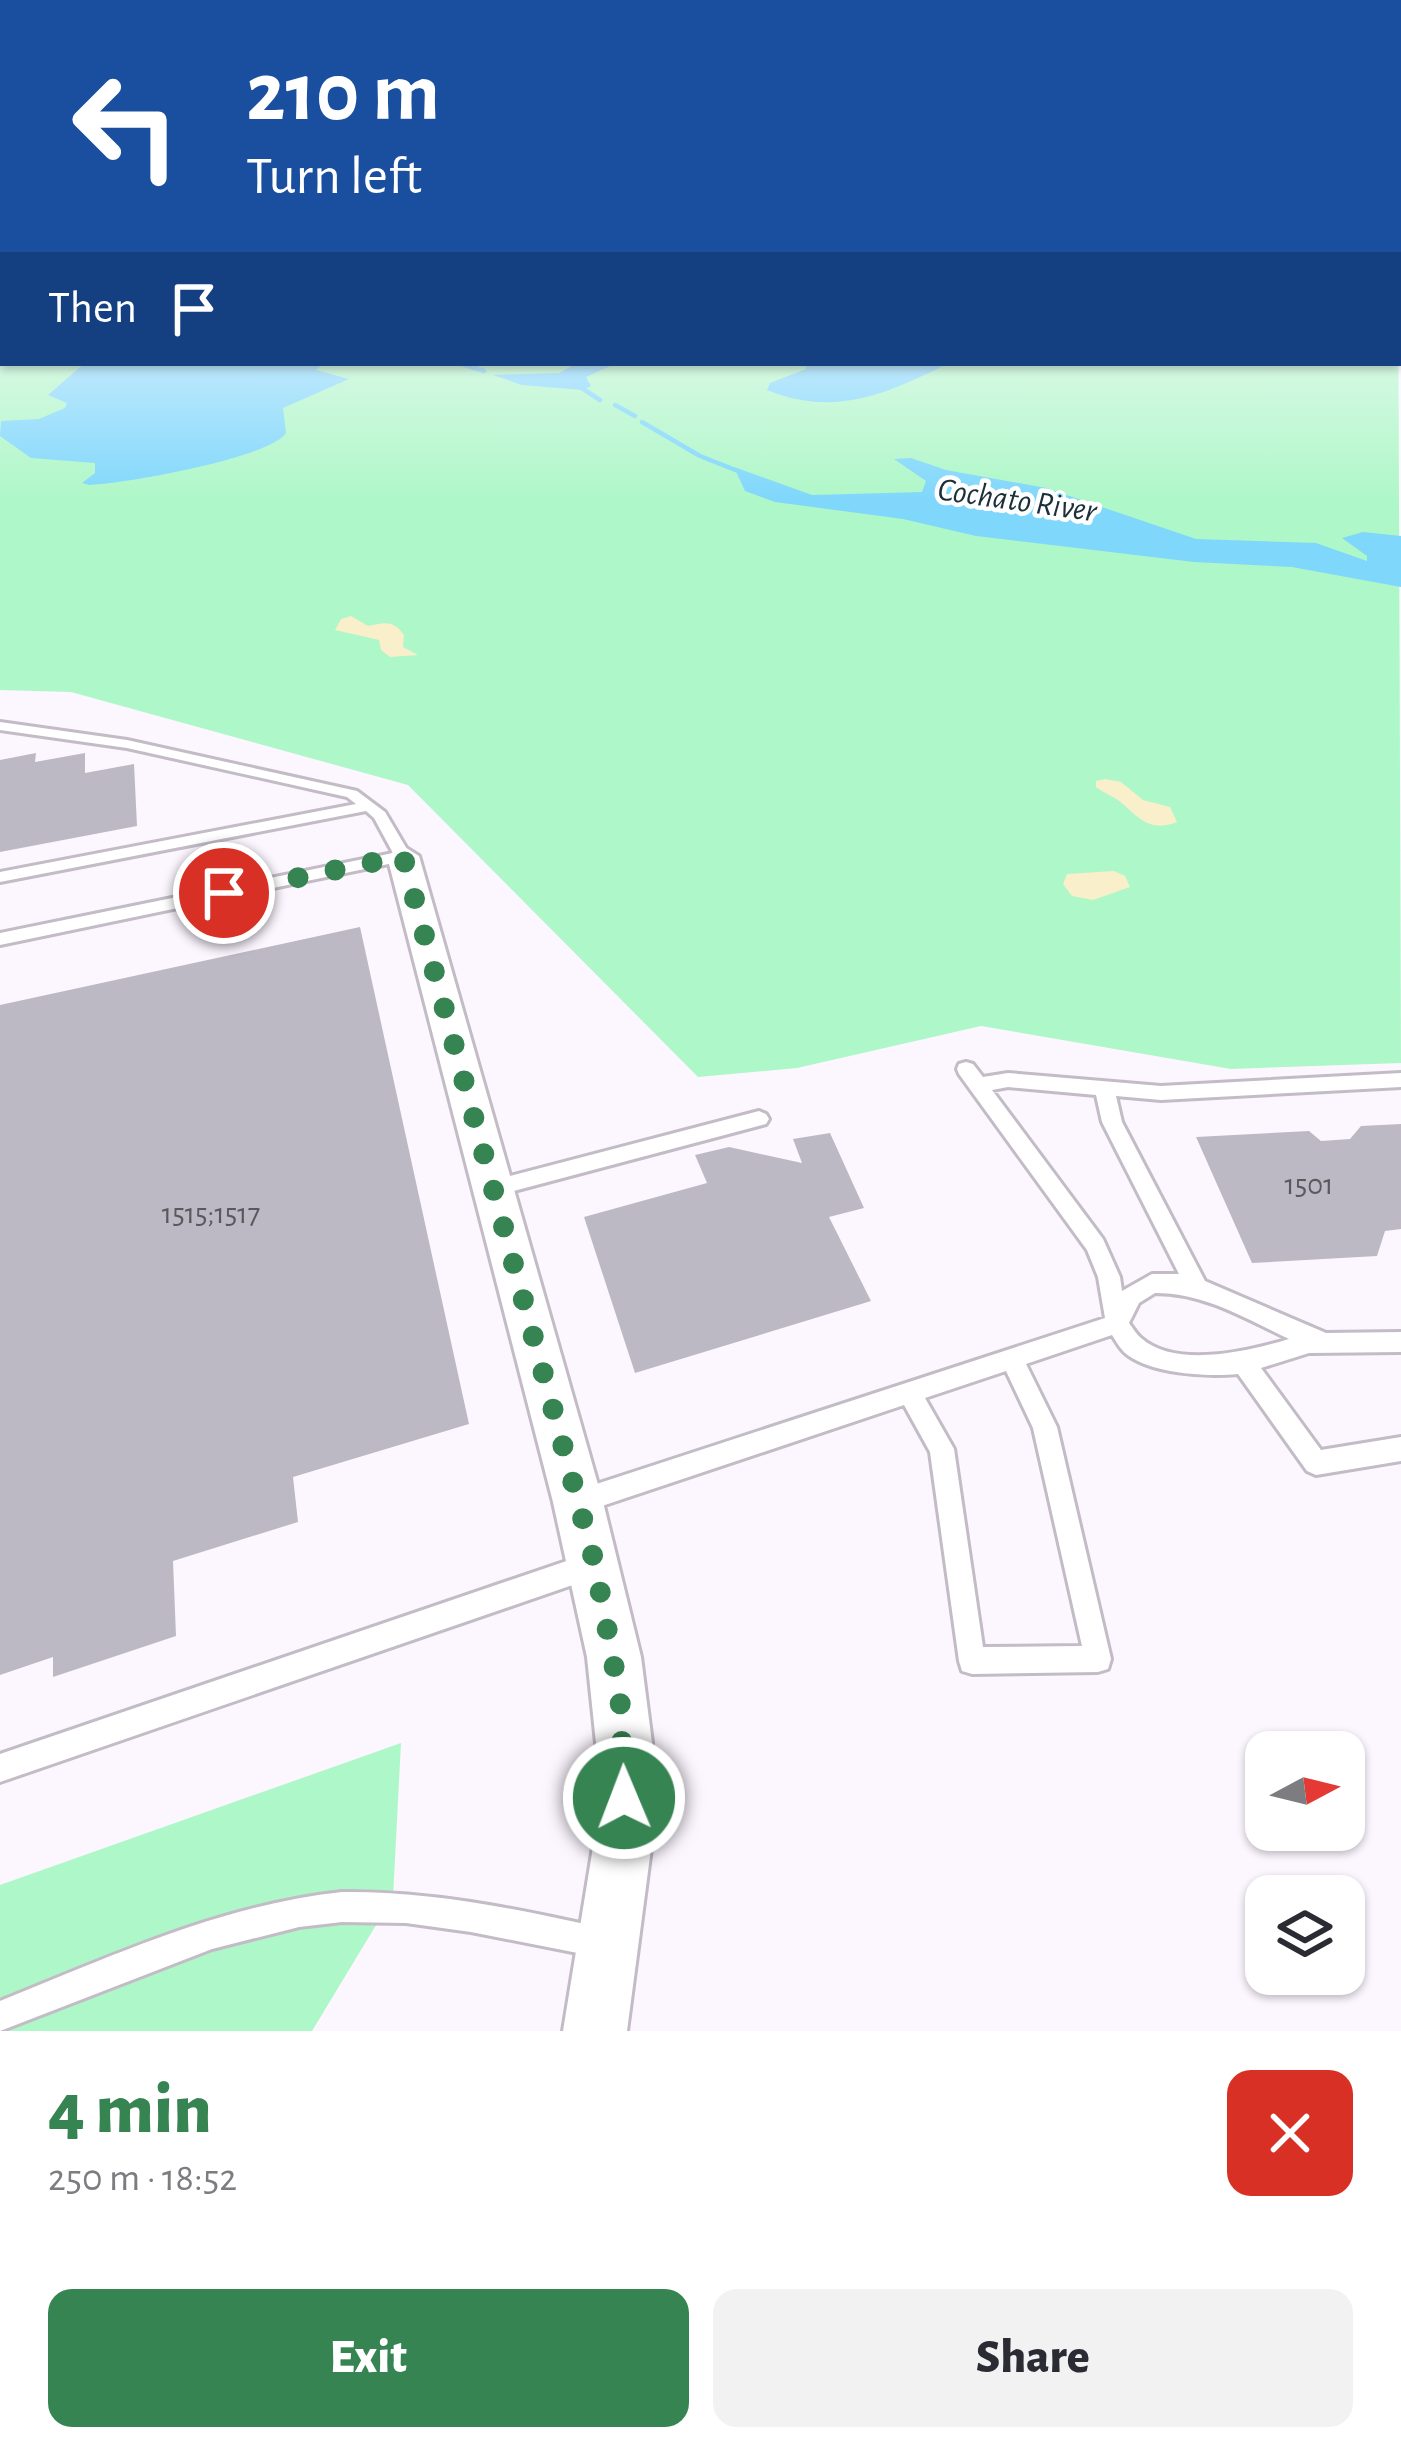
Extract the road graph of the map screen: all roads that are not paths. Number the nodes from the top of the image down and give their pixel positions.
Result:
1 (0, 726) edge
2 (370, 806) junction
3 (403, 856) junction
4 (0, 877) edge
5 (0, 939) edge
6 (1401, 1080) edge
7 (1105, 1091) junction
8 (759, 1119) dead end
9 (495, 1188) junction
10 (1196, 1285) junction
11 (1117, 1324) junction
12 (1324, 1342) junction
13 (1401, 1342) edge
14 (1012, 1359) junction
15 (1244, 1363) junction
16 (909, 1393) junction
17 (1401, 1449) edge
18 (578, 1502) junction
19 (595, 1564) junction
20 (0, 1768) edge
21 (609, 1945) junction
22 (0, 2017) edge
23 (595, 2031) edge

1 - 2 lane
2 - 3 lane
2 - 4 lane
3 - 5 lane
3 - 9 street
6 - 7 lane
7 - 10 lane
7 - 11 lane
8 - 9 lane
9 - 18 street
10 - 11 lane
10 - 12 lane
11 - 14 lane
11 - 15 lane
12 - 13 lane
12 - 15 lane
14 - 16 lane
14 - 16 lane
15 - 17 lane
16 - 18 lane
18 - 19 street
19 - 20 lane
19 - 21 street
21 - 22 lane
21 - 23 street

